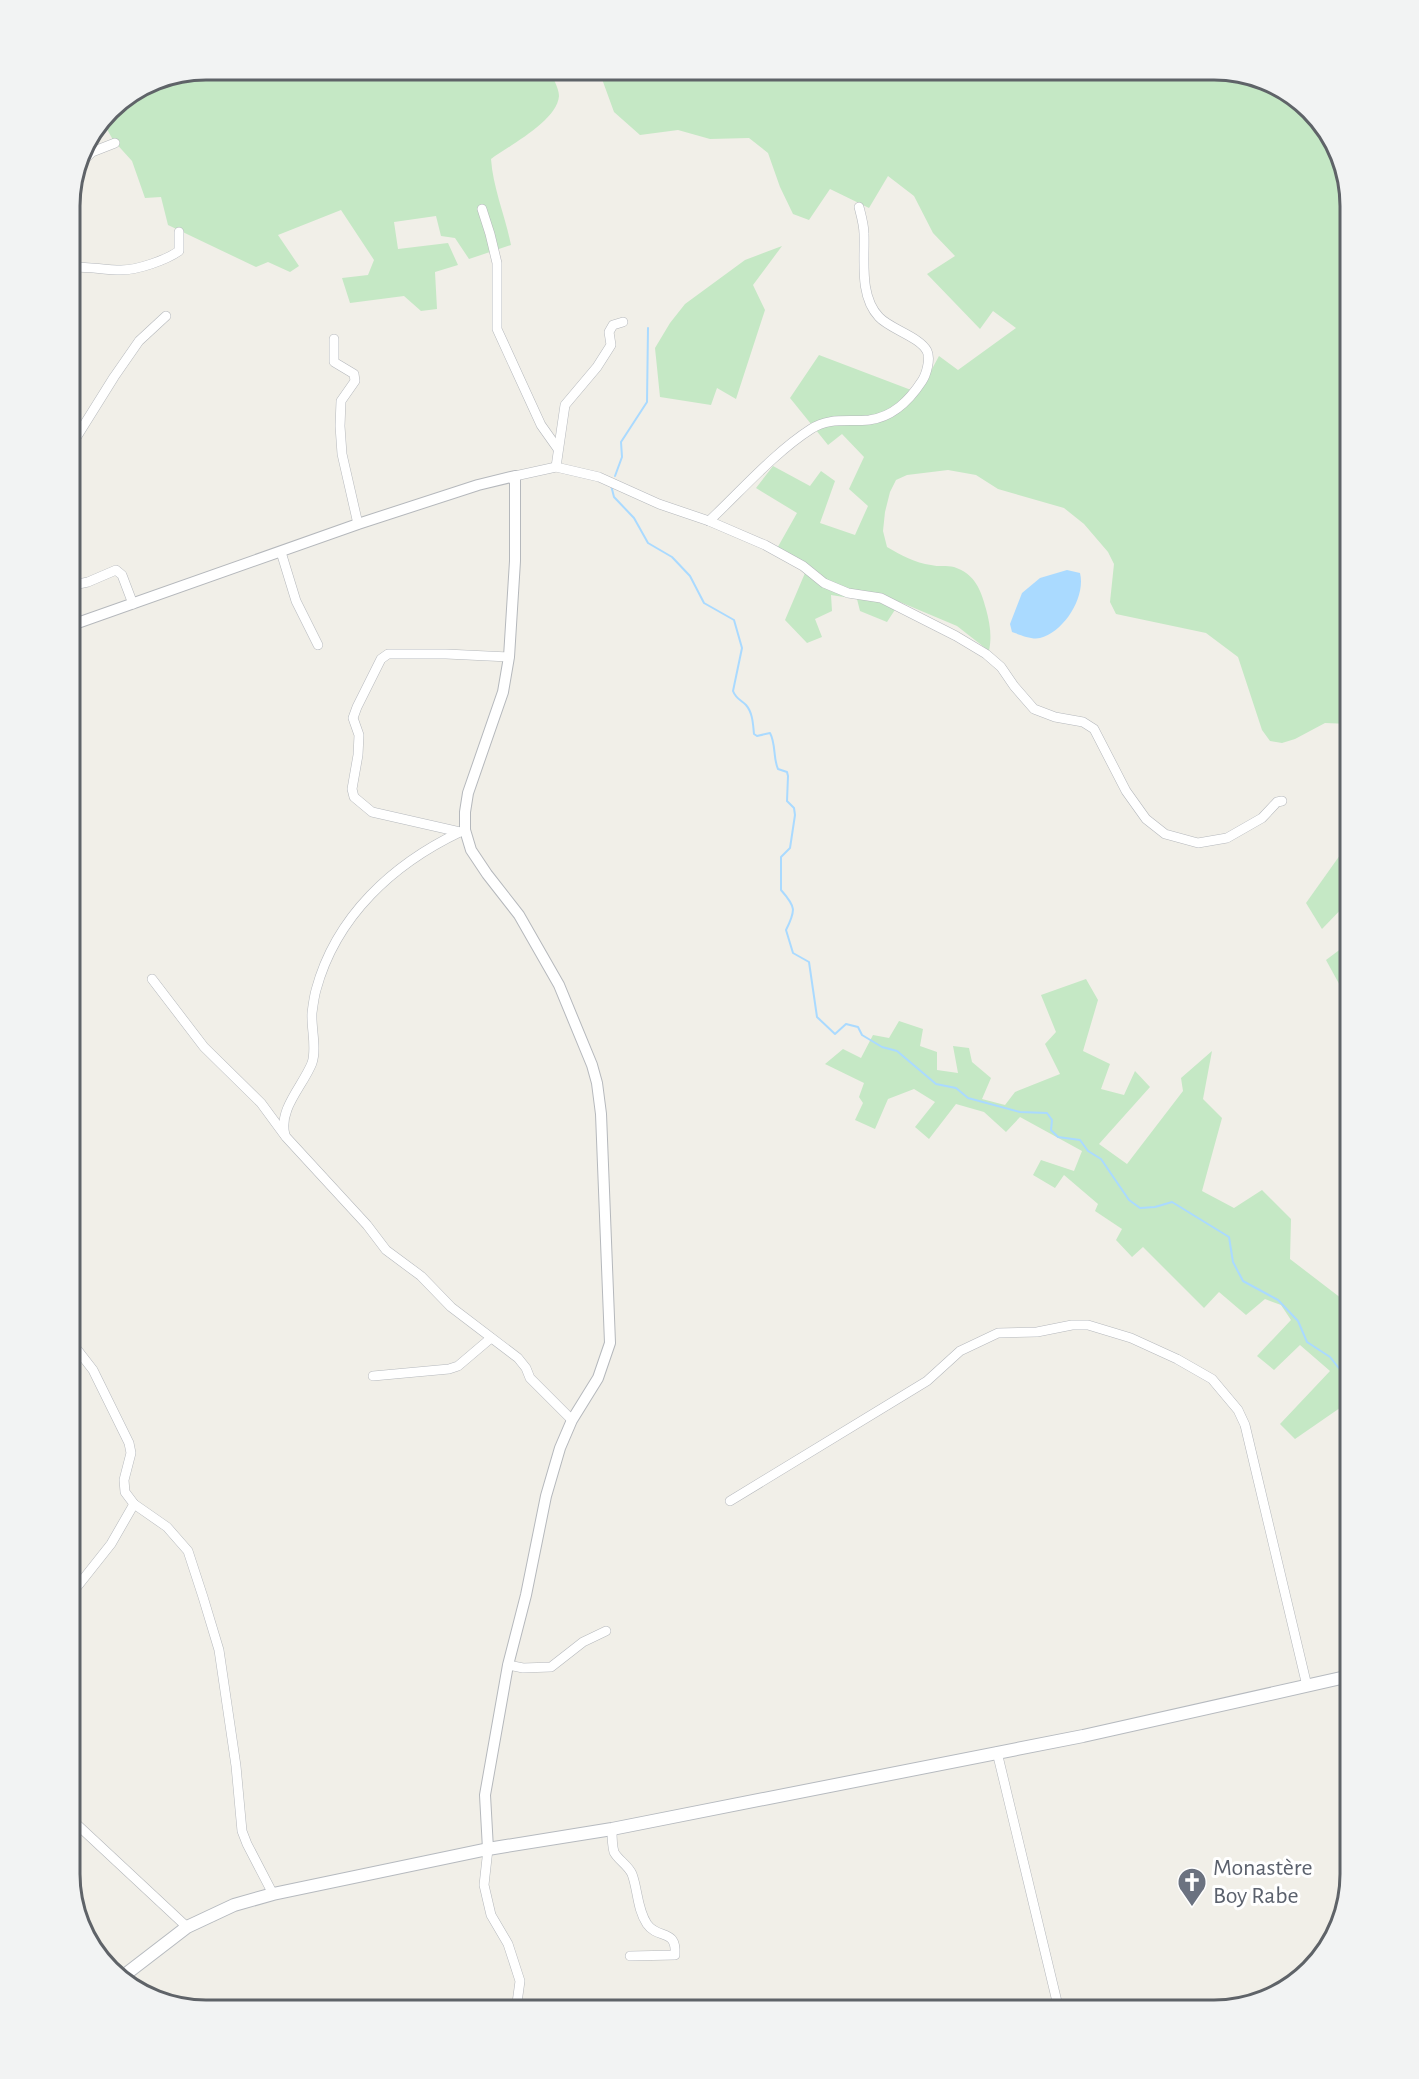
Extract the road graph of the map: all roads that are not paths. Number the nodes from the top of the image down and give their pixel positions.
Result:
1 (115, 143) dead end
2 (90, 154) edge
3 (859, 207) dead end
4 (482, 209) dead end
5 (179, 232) dead end
6 (80, 266) edge
7 (166, 316) dead end
8 (623, 322) dead end
9 (334, 339) dead end
10 (80, 431) edge
11 (558, 449) junction
12 (556, 467) junction
13 (515, 476) junction
14 (709, 521) junction
15 (358, 524) junction
16 (281, 552) junction
17 (80, 584) edge
18 (133, 604) junction
19 (80, 622) edge
20 (318, 645) dead end
21 (509, 657) junction
22 (1282, 801) dead end
23 (463, 831) junction
24 (152, 979) dead end
25 (285, 1137) junction
26 (491, 1338) junction
27 (80, 1353) edge
28 (373, 1376) dead end
29 (572, 1420) junction
30 (730, 1501) dead end
31 (134, 1504) junction
32 (80, 1583) edge
33 (606, 1631) dead end
34 (508, 1665) junction
35 (1340, 1678) edge
36 (1307, 1686) junction
37 (997, 1752) junction
38 (80, 1827) edge
39 (612, 1829) junction
40 (488, 1849) junction
41 (273, 1894) junction
42 (187, 1926) junction
43 (630, 1956) dead end
44 (127, 1972) edge
45 (517, 1999) edge
46 (1057, 2000) edge

1 - 2 street
3 - 14 street
4 - 11 street
5 - 6 street
7 - 10 street
8 - 11 street
9 - 15 street
11 - 12 street
12 - 13 street
12 - 14 street
13 - 15 street
13 - 21 street
14 - 22 street
15 - 16 street
16 - 18 street
16 - 20 street
17 - 18 street
18 - 19 street
21 - 23 street
21 - 23 street
23 - 25 street
23 - 29 street
24 - 25 street
25 - 26 street
26 - 28 street
26 - 29 street
27 - 31 street
29 - 34 street
30 - 36 street
31 - 32 street
31 - 41 street
33 - 34 street
34 - 40 street
35 - 36 main road
36 - 37 main road
37 - 39 main road
37 - 46 street
38 - 42 street
39 - 40 main road
39 - 43 street
40 - 41 main road
40 - 45 street
41 - 42 main road
42 - 44 main road

